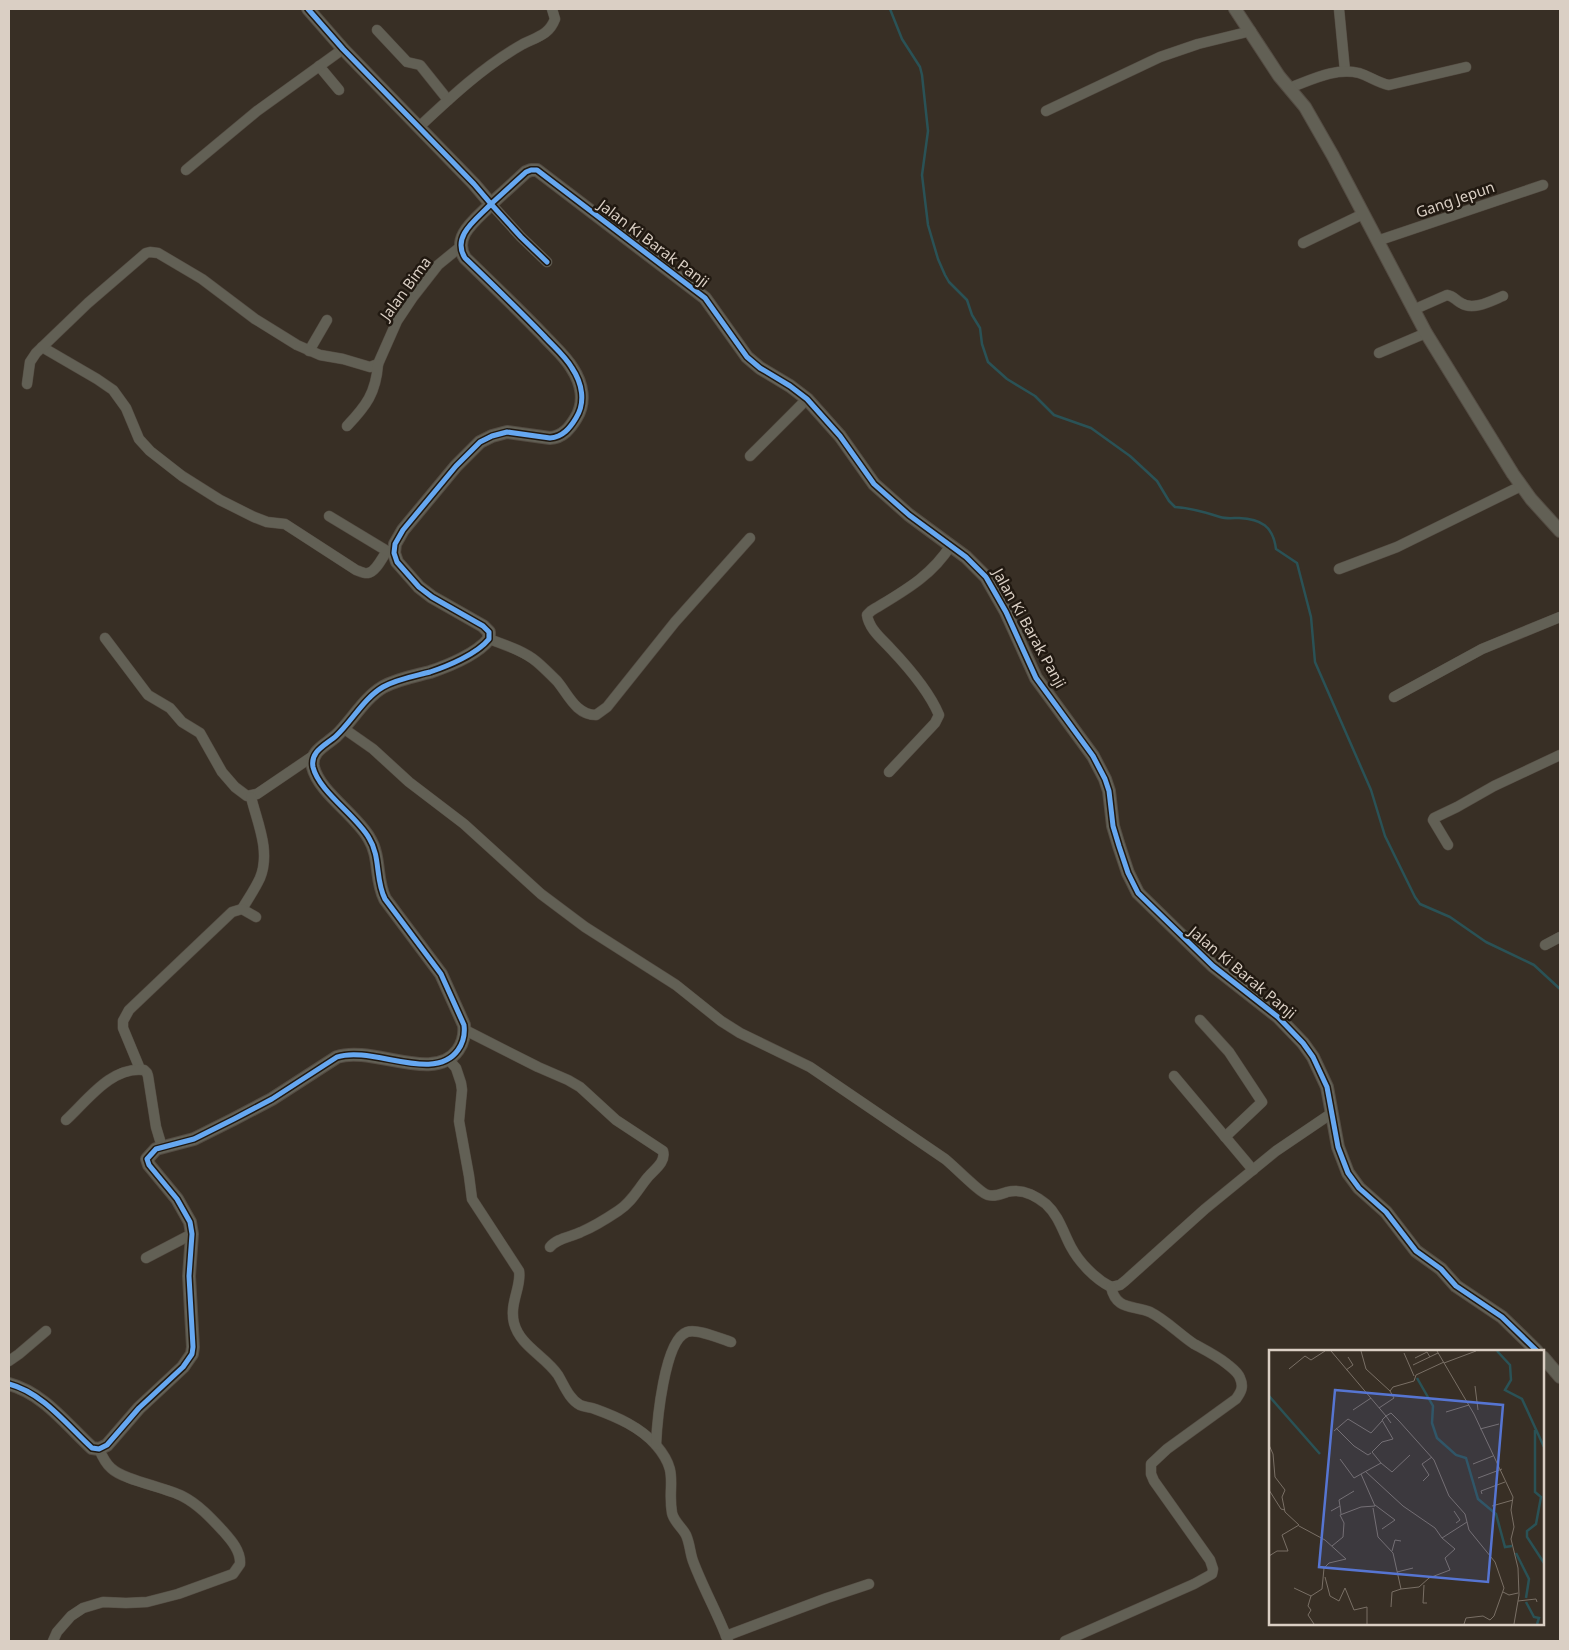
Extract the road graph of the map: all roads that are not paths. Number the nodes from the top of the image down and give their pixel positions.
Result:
1 (308, 9) edge
2 (552, 9) edge
3 (1235, 9) edge
4 (1339, 9) edge
5 (377, 30) dead end
6 (1251, 31) junction
7 (343, 49) junction
8 (319, 66) junction
9 (1466, 67) dead end
10 (1345, 71) junction
11 (1289, 88) junction
12 (339, 90) dead end
13 (448, 100) junction
14 (1046, 111) dead end
15 (419, 127) junction
16 (186, 170) dead end
17 (1543, 185) dead end
18 (491, 204) junction
19 (1362, 214) junction
20 (1377, 241) junction
21 (1303, 242) dead end
22 (460, 247) junction
23 (547, 262) dead end
24 (1503, 296) dead end
25 (1413, 310) junction
26 (327, 320) dead end
27 (1426, 333) junction
28 (42, 348) junction
29 (309, 351) junction
30 (1379, 353) dead end
31 (378, 364) junction
32 (27, 384) dead end
33 (807, 399) junction
34 (347, 426) dead end
35 (750, 456) dead end
36 (1521, 486) junction
37 (329, 516) dead end
38 (1560, 531) edge
39 (750, 538) dead end
40 (951, 545) junction
41 (390, 552) junction
42 (1339, 569) dead end
43 (1560, 617) edge
44 (105, 638) dead end
45 (489, 639) junction
46 (1394, 697) dead end
47 (343, 728) junction
48 (1560, 755) edge
49 (313, 756) junction
50 (889, 772) dead end
51 (251, 797) junction
52 (1448, 845) dead end
53 (242, 908) junction
54 (256, 917) dead end
55 (1560, 937) edge
56 (1545, 945) dead end
57 (1200, 1020) dead end
58 (465, 1030) junction
59 (449, 1060) junction
60 (140, 1069) junction
61 (1174, 1076) dead end
62 (1332, 1113) junction
63 (66, 1120) dead end
64 (1225, 1136) junction
65 (162, 1147) junction
66 (1253, 1170) junction
67 (192, 1234) junction
68 (550, 1247) dead end
69 (146, 1258) dead end
70 (1111, 1287) junction
71 (46, 1331) dead end
72 (731, 1342) dead end
73 (1536, 1350) edge
74 (1544, 1358) edge
75 (9, 1361) edge
76 (1560, 1378) edge
77 (9, 1384) edge
78 (656, 1445) junction
79 (99, 1449) junction
80 (869, 1584) dead end
81 (727, 1639) edge
82 (53, 1641) edge
83 (1064, 1641) edge

1 - 7 street
2 - 13 street
3 - 6 street
4 - 10 street
5 - 13 street
6 - 11 street
6 - 14 street
7 - 8 street
7 - 15 street
8 - 12 street
8 - 16 street
9 - 10 street
10 - 11 street
11 - 19 street
13 - 15 street
15 - 18 street
17 - 20 street, Gang Jepun
18 - 22 street, Jalan Ki Barak Panji
18 - 23 street
18 - 33 street, Jalan Ki Barak Panji
19 - 20 street
19 - 21 street
20 - 25 street
22 - 31 street, Jalan Bima
22 - 41 street
24 - 25 street
25 - 27 street
26 - 29 street
27 - 30 street
27 - 36 street
28 - 29 street
28 - 32 street
28 - 41 street
29 - 31 street
31 - 34 street, Jalan Bima
33 - 35 street
33 - 40 street, Jalan Ki Barak Panji
36 - 38 street
36 - 42 street
37 - 41 street
39 - 45 street
40 - 50 street
40 - 62 street, Jalan Ki Barak Panji
41 - 45 street
43 - 46 street
44 - 51 street
45 - 47 street
47 - 49 street
47 - 70 street
48 - 52 street
49 - 51 street
49 - 58 street
51 - 53 street
53 - 54 street
53 - 60 street
55 - 56 street
57 - 64 street
58 - 59 street
58 - 68 street
59 - 65 street
59 - 78 street
60 - 63 street
60 - 65 street
61 - 64 street
62 - 66 street
62 - 73 street, Jalan Ki Barak Panji
64 - 66 street
65 - 67 street
66 - 70 street
67 - 69 street
67 - 79 street
70 - 83 street
71 - 75 street
72 - 78 street
74 - 76 street
77 - 79 street
78 - 81 street
79 - 82 street
80 - 81 street

